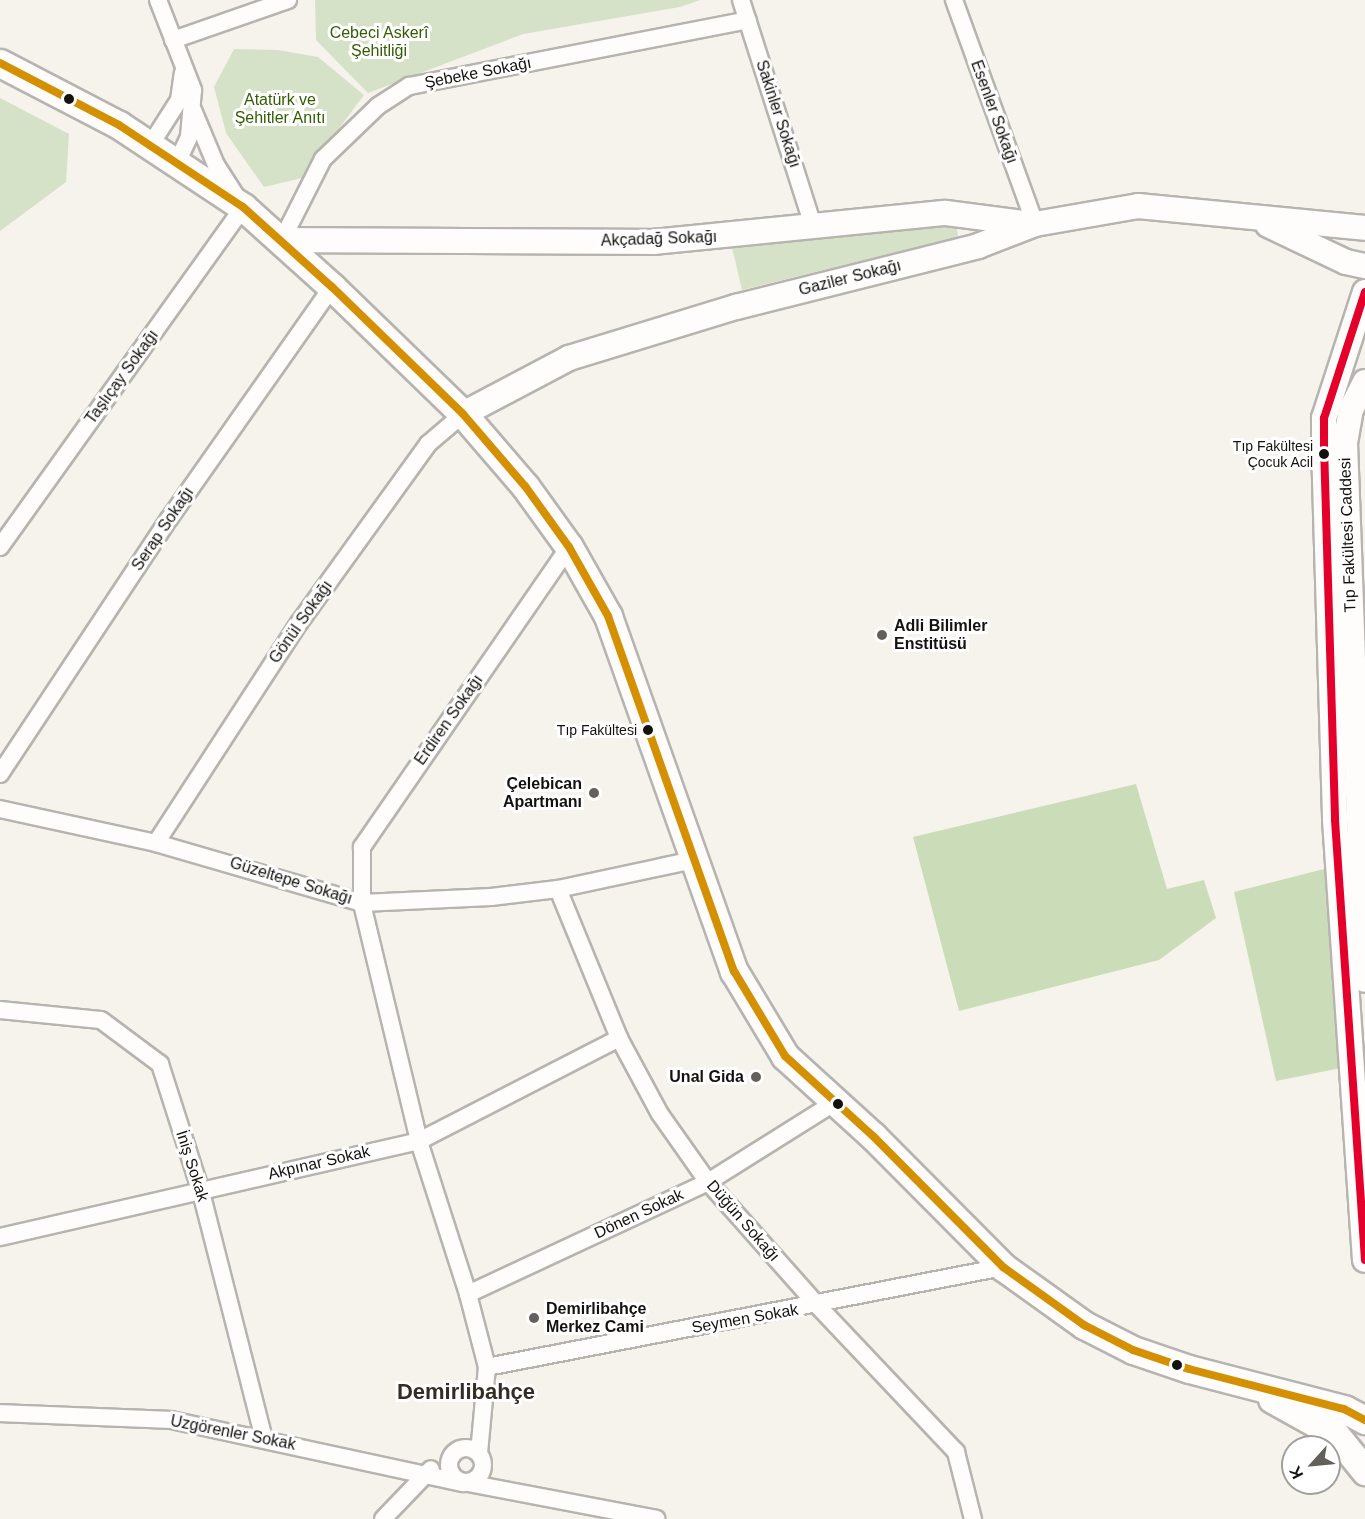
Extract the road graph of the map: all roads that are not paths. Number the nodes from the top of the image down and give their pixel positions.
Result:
1 (158, 0) edge
2 (288, 0) edge
3 (741, 0) edge
4 (954, 0) edge
5 (748, 20) junction
6 (173, 40) junction
7 (0, 63) edge
8 (183, 73) junction
9 (193, 110) junction
10 (151, 144) junction
11 (178, 161) junction
12 (243, 207) junction
13 (1252, 217) junction
14 (1035, 224) junction
15 (1365, 228) edge
16 (814, 229) junction
17 (282, 240) junction
18 (1365, 266) edge
19 (332, 287) junction
20 (1365, 292) edge
21 (1365, 382) edge
22 (463, 414) junction
23 (0, 547) edge
24 (569, 548) junction
25 (0, 774) edge
26 (0, 809) edge
27 (156, 843) junction
28 (693, 860) junction
29 (558, 889) junction
30 (362, 903) junction
31 (1365, 980) edge
32 (0, 1010) edge
33 (619, 1038) junction
34 (834, 1103) junction
35 (420, 1141) junction
36 (708, 1182) junction
37 (201, 1192) junction
38 (0, 1237) edge
39 (1365, 1260) edge
40 (1003, 1268) junction
41 (468, 1294) junction
42 (818, 1306) junction
43 (487, 1367) junction
44 (1248, 1385) junction
45 (0, 1413) edge
46 (479, 1417) junction
47 (1365, 1420) edge
48 (264, 1439) junction
49 (454, 1453) junction
50 (481, 1458) junction
51 (1365, 1471) edge
52 (425, 1473) junction
53 (466, 1483) junction
54 (496, 1489) junction
55 (383, 1519) edge
56 (657, 1519) edge
57 (973, 1519) edge

1 - 6 street
2 - 6 street
3 - 5 street, Sakinler Sokağı
4 - 14 street, Esenler Sokağı
5 - 16 street, Sakinler Sokağı
5 - 17 street, Şebeke Sokağı
6 - 8 street
7 - 10 main road
8 - 9 street
8 - 10 street
9 - 11 street
9 - 12 street
10 - 11 main road
11 - 12 main road
12 - 17 main road
12 - 23 street, Taşlıçay Sokağı
13 - 14 street, Gaziler Sokağı
13 - 15 street, Gaziler Sokağı
13 - 18 street, Gaziler Sokağı
14 - 16 street, Akçadağ Sokağı
14 - 22 street, Gaziler Sokağı
16 - 17 street, Akçadağ Sokağı
17 - 19 main road
19 - 22 main road
19 - 25 street, Serap Sokağı
20 - 39 street, Tıp Fakültesi Caddesi
21 - 31 street, Tıp Fakültesi Caddesi
22 - 24 main road
22 - 27 street, Gönül Sokağı
24 - 28 main road
24 - 30 street, Erdiren Sokağı
26 - 27 street, Güzeltepe Sokağı
27 - 30 street, Güzeltepe Sokağı
28 - 29 street, Güzeltepe Sokağı
28 - 34 main road
29 - 30 street, Güzeltepe Sokağı
29 - 33 street, Düğün Sokağı
30 - 35 street, Erdiren Sokağı
32 - 37 street, İniş Sokak
33 - 35 street, Akpınar Sokak
33 - 36 street, Düğün Sokağı
34 - 36 street, Dönen Sokak
34 - 40 main road
35 - 37 street, Akpınar Sokak
35 - 41 street, Erdiren Sokağı
36 - 41 street, Dönen Sokak
36 - 42 street, Düğün Sokağı
37 - 38 street, Akpınar Sokak
37 - 48 street, İniş Sokak
40 - 42 street, Seymen Sokak
40 - 44 main road
41 - 43 street, Erdiren Sokağı
42 - 43 street, Seymen Sokak
42 - 57 street, Düğün Sokağı
43 - 46 street
44 - 47 main road
44 - 51 main road
45 - 48 street, Uzgörenler Sokak
46 - 49 street
46 - 50 street
48 - 52 street, Uzgörenler Sokak
49 - 50 street
49 - 52 street
49 - 53 street
50 - 53 street
50 - 54 street
52 - 53 street, Uzgörenler Sokak
52 - 55 street
53 - 54 street, Uzgörenler Sokak
54 - 56 street, Uzgörenler Sokak

